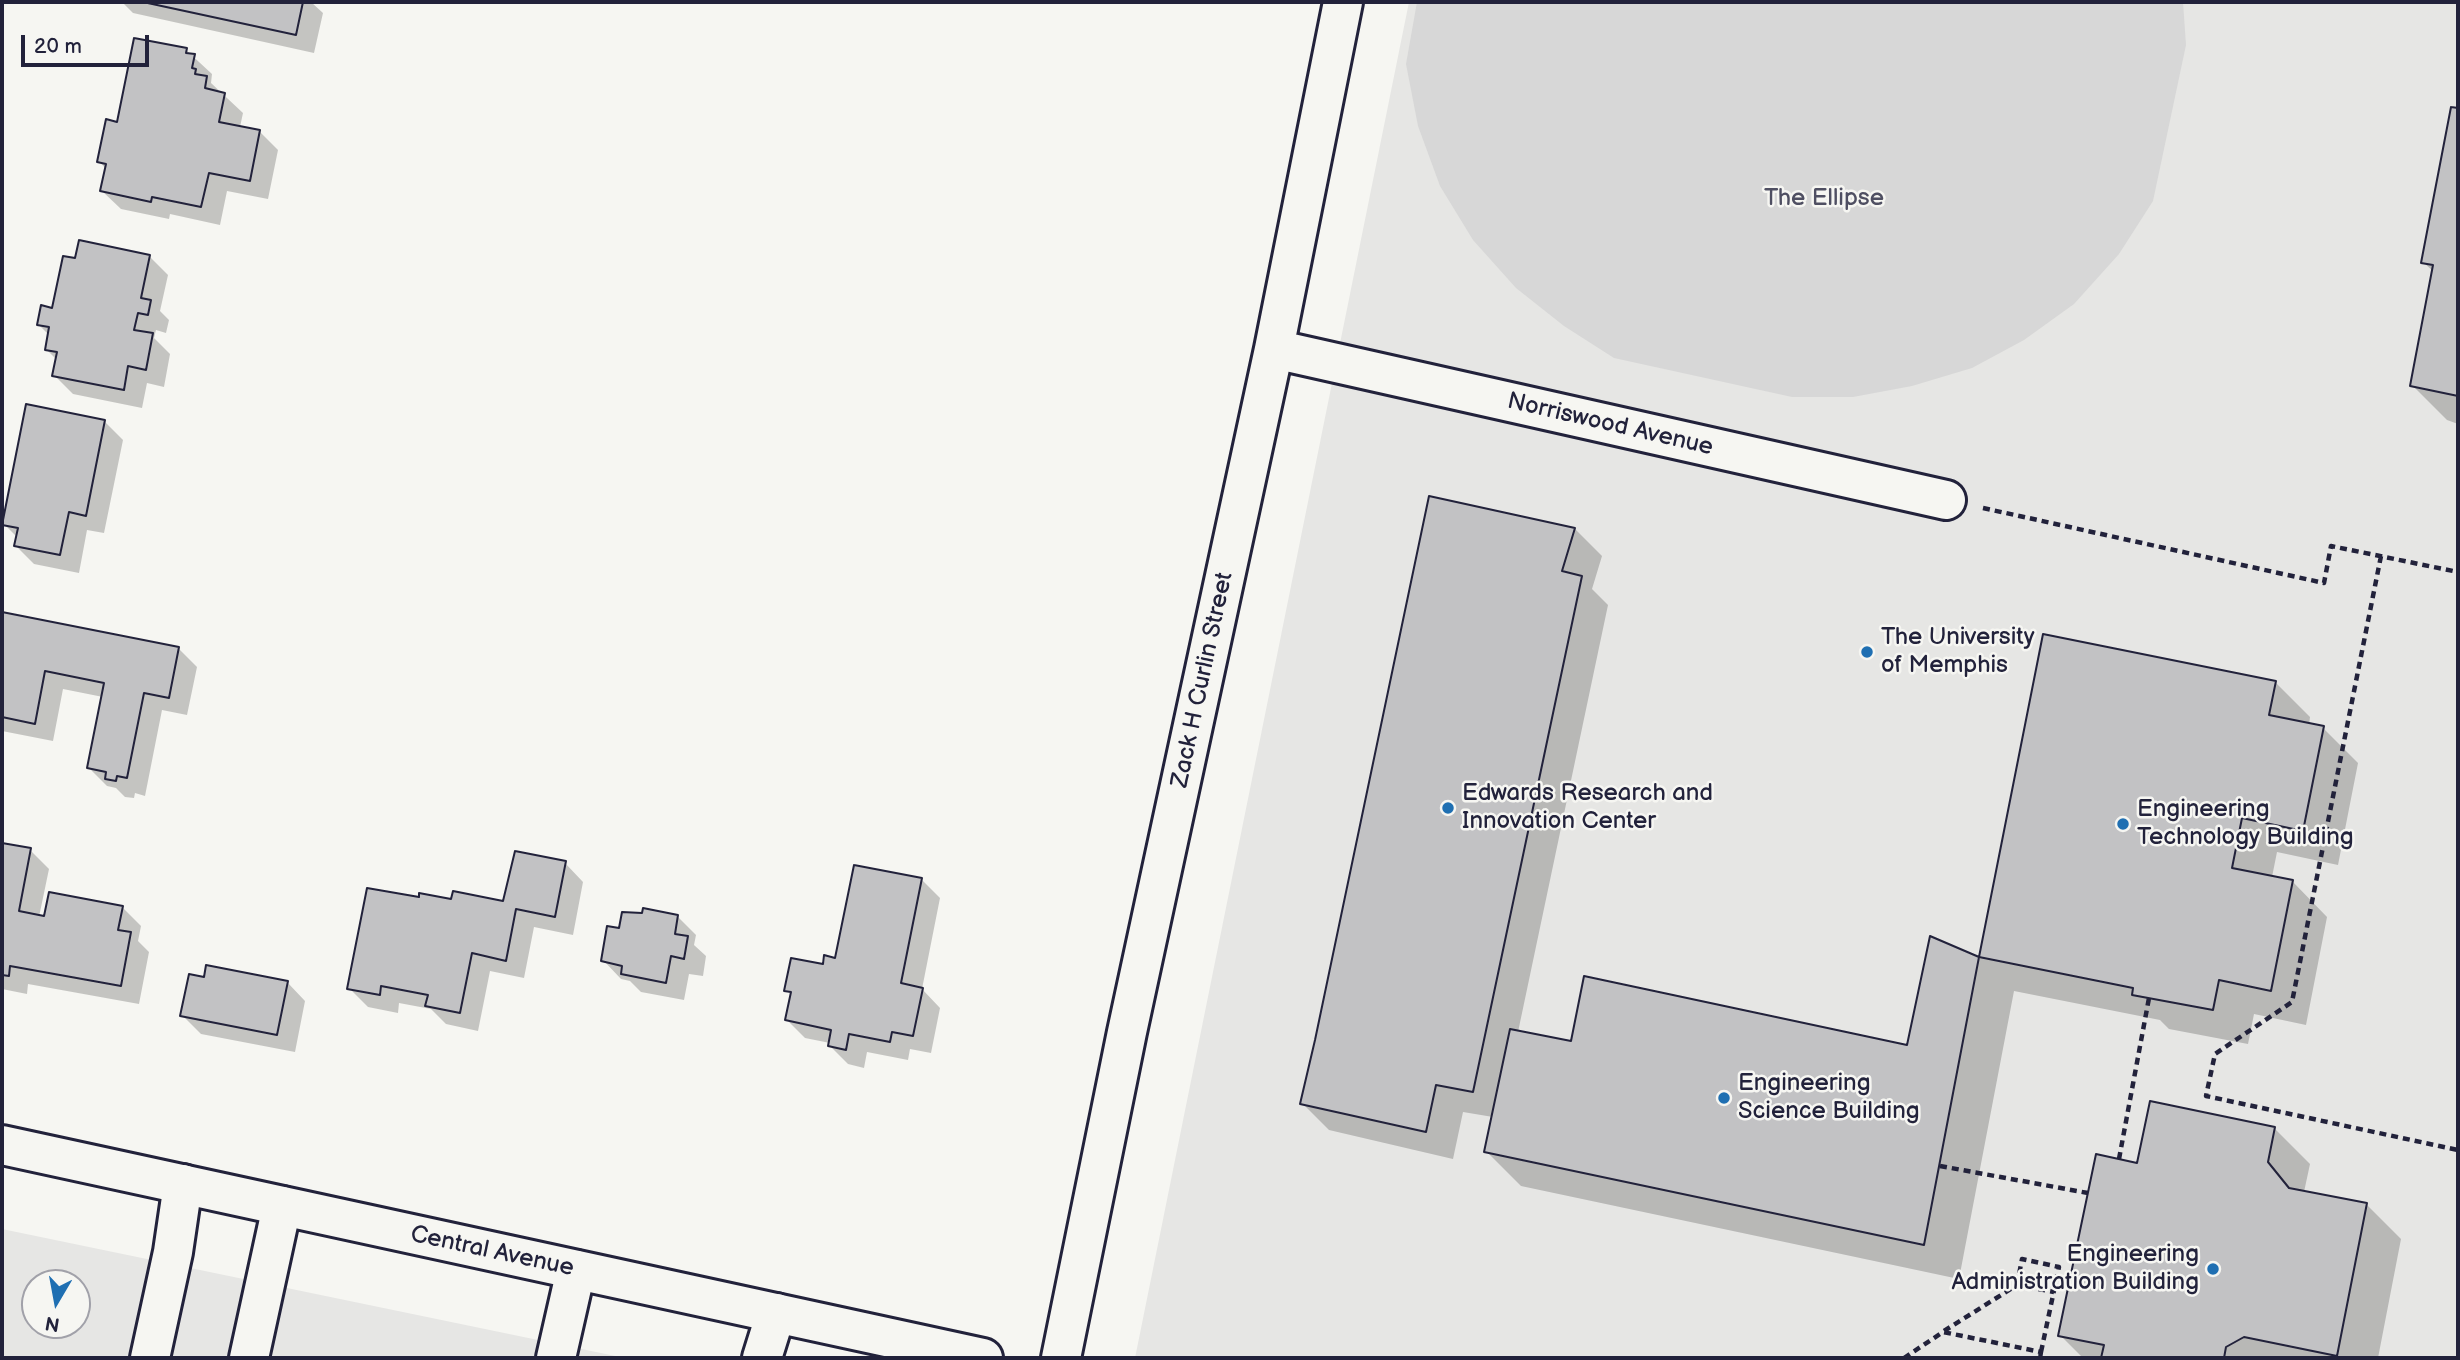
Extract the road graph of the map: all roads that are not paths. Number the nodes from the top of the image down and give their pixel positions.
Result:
1 (1343, 2) edge
2 (1274, 349) junction
3 (1946, 500) road end
4 (2, 1145) edge
5 (183, 1184) junction
6 (282, 1206) junction
7 (576, 1270) junction
8 (776, 1313) junction
9 (150, 1358) edge
10 (248, 1358) edge
11 (556, 1358) edge
12 (762, 1358) edge
13 (983, 1358) edge
14 (1062, 1358) edge

1 - 2 street, Zack H Curlin Street
2 - 3 street, Norriswood Avenue
2 - 14 street, Zack H Curlin Street
4 - 5 street, Central Avenue
5 - 6 street, Central Avenue
5 - 9 street
6 - 7 street, Central Avenue
6 - 10 street
7 - 8 street, Central Avenue
7 - 11 street
8 - 12 street
8 - 13 street, Central Avenue

